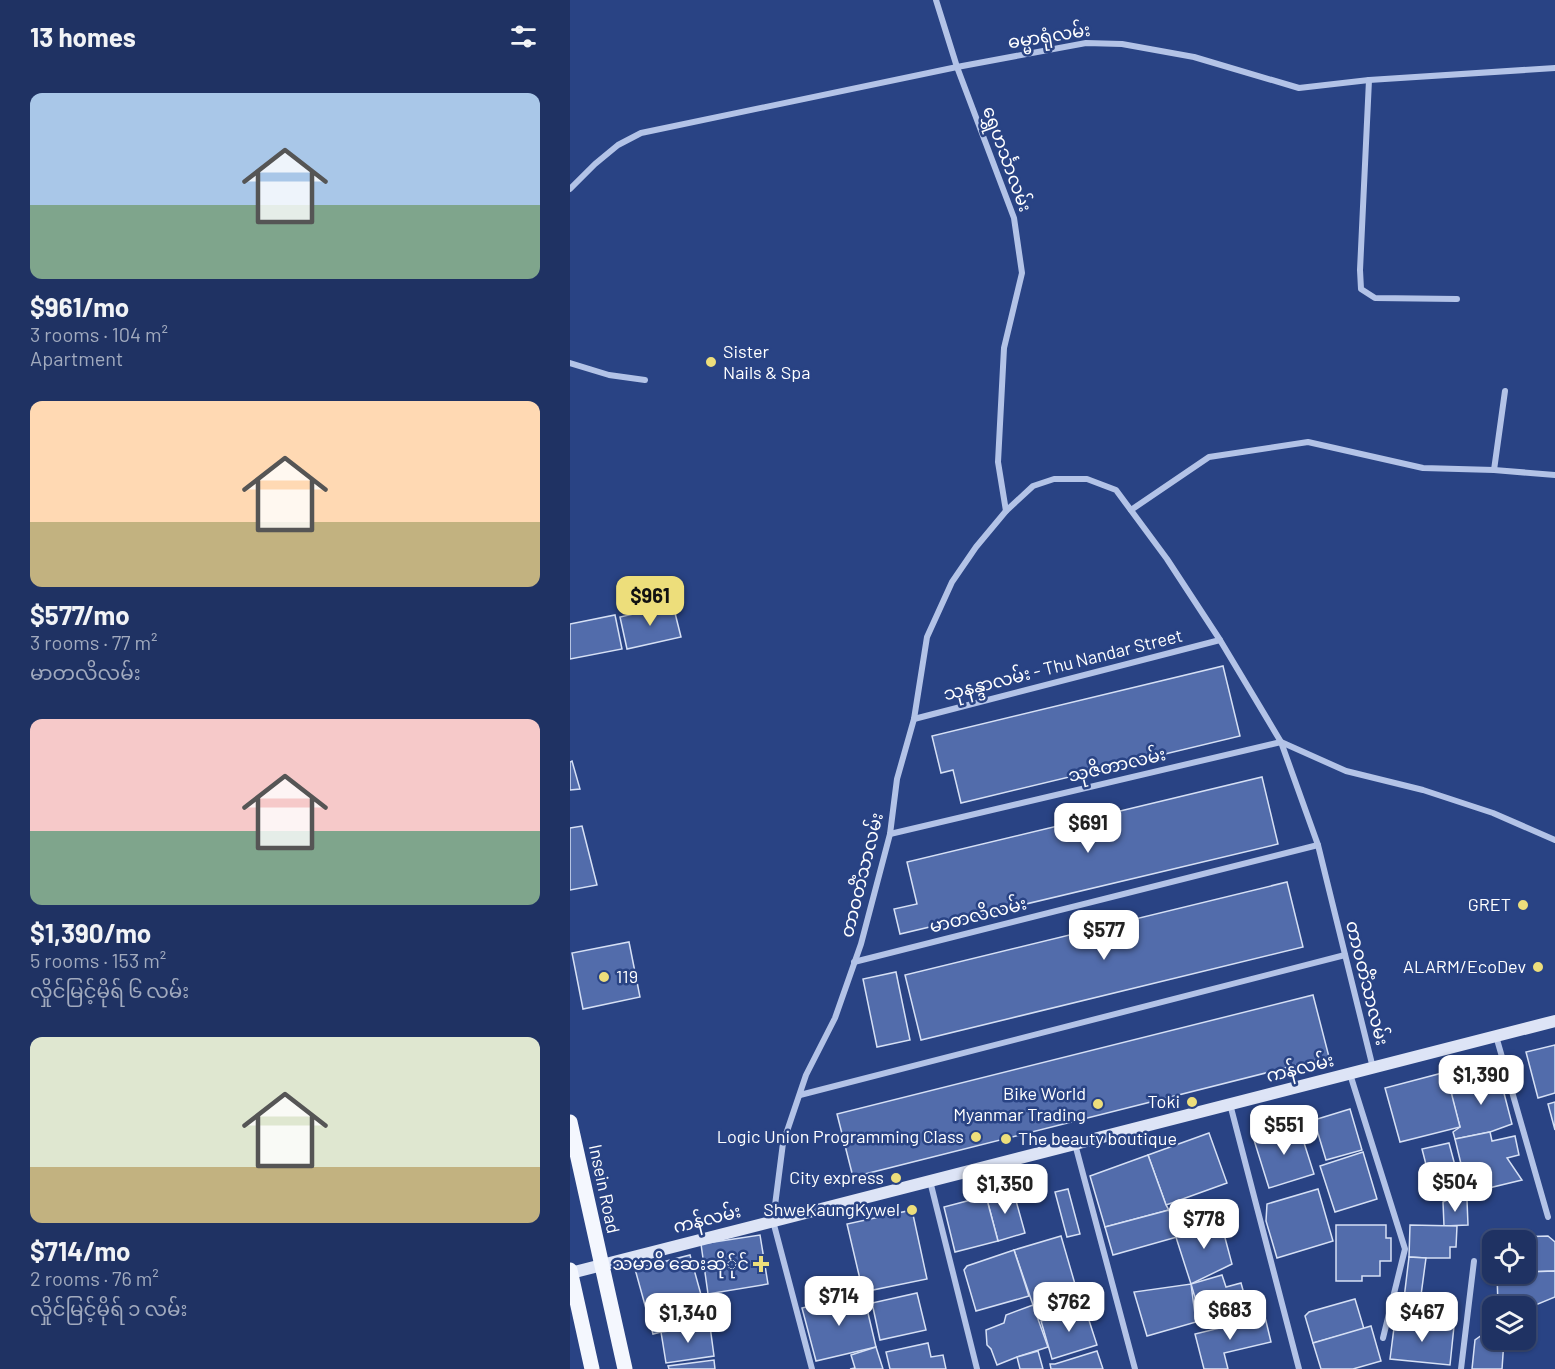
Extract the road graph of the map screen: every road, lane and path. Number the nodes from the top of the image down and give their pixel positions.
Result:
1 (936, 0) edge
2 (957, 67) junction
3 (1555, 68) edge
4 (1369, 80) junction
5 (570, 189) edge
6 (1457, 299) dead end
7 (570, 363) edge
8 (645, 380) dead end
9 (1505, 391) dead end
10 (1494, 470) junction
11 (1555, 475) edge
12 (1131, 510) junction
13 (1006, 511) junction
14 (1220, 640) junction
15 (914, 719) junction
16 (1281, 742) junction
17 (890, 834) junction
18 (1555, 840) edge
19 (1318, 845) junction
20 (1345, 955) junction
21 (854, 962) junction
22 (1555, 1021) edge
23 (1496, 1036) junction
24 (1373, 1068) junction
25 (1350, 1074) junction
26 (800, 1095) junction
27 (1230, 1104) junction
28 (570, 1122) edge
29 (1075, 1144) junction
30 (930, 1181) junction
31 (1548, 1217) dead end
32 (773, 1221) junction
33 (1474, 1261) dead end
34 (601, 1265) junction
35 (570, 1272) edge
36 (1383, 1338) dead end
37 (592, 1369) edge
38 (625, 1369) edge
39 (812, 1369) edge
40 (977, 1369) edge
41 (1135, 1369) edge
42 (1299, 1369) edge
43 (1461, 1369) edge

1 - 2 street, ရွှေဟင်္သာလမ်း
2 - 4 street, ဓမ္မာရုံလမ်း
2 - 5 street, ဓမ္မာရုံလမ်း
2 - 13 street, ရွှေဟင်္သာလမ်း
3 - 4 street, ဓမ္မာရုံလမ်း
4 - 6 street
7 - 8 street
9 - 10 street
10 - 11 street
10 - 12 street
12 - 13 street, တာဝတိံသာလမ်း
12 - 14 street, တာဝတိံသာလမ်း
13 - 15 street, တာဝတိံသာလမ်း
14 - 15 street, သုနန္ဒာလမ်း - Thu Nandar Street
14 - 16 street, တာဝတိံသာလမ်း
15 - 17 street, တာဝတိံသာလမ်း
16 - 17 street, သုဇိတာလမ်း
16 - 18 street
16 - 19 street, တာဝတိံသာလမ်း
17 - 21 street, တာဝတိံသာလမ်း
19 - 20 street, တာဝတိံသာလမ်း
19 - 21 street, မာတလိလမ်း
20 - 24 street, တာဝတိံသာလမ်း
20 - 26 street
21 - 26 street, တာဝတိံသာလမ်း
22 - 23 main road, ကန်လမ်း
23 - 24 main road, ကန်လမ်း
23 - 31 street
24 - 25 main road, ကန်လမ်း
25 - 27 main road, ကန်လမ်း
25 - 36 street
26 - 32 street, တာဝတိံသာလမ်း
27 - 29 main road, ကန်လမ်း
27 - 42 street
28 - 34 main road, Insein Road
29 - 30 main road, ကန်လမ်း
29 - 41 street
30 - 32 main road, ကန်လမ်း
30 - 40 street
32 - 34 main road, ကန်လမ်း
32 - 39 street
33 - 43 street
34 - 35 main road, ကန်လမ်း
34 - 38 main road, Insein Road
35 - 37 main road

